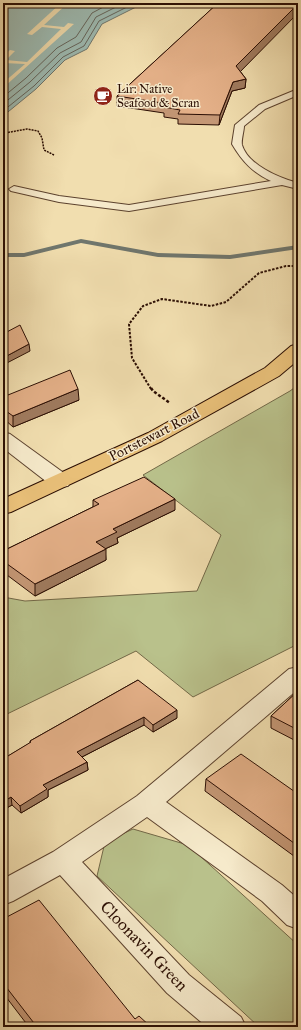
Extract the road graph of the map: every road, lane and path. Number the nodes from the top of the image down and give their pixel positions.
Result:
1 (298, 92) edge
2 (5, 132) dead end
3 (54, 155) dead end
4 (282, 182) junction
5 (298, 186) edge
6 (14, 189) dead end
7 (298, 266) edge
8 (298, 350) edge
9 (190, 417) junction
10 (3, 438) edge
11 (60, 481) junction
12 (3, 507) edge
13 (298, 675) edge
14 (147, 803) junction
15 (63, 860) junction
16 (3, 893) edge
17 (298, 917) edge
18 (230, 1027) edge

1 - 4 lane
2 - 3 path
4 - 5 lane
4 - 6 lane
7 - 9 path
8 - 9 main road, Portstewart Road
9 - 11 main road, Portstewart Road
10 - 11 street
11 - 12 main road, Portstewart Road
13 - 14 street
14 - 15 street
14 - 17 street
15 - 16 street
15 - 18 street, Cloonavin Green

